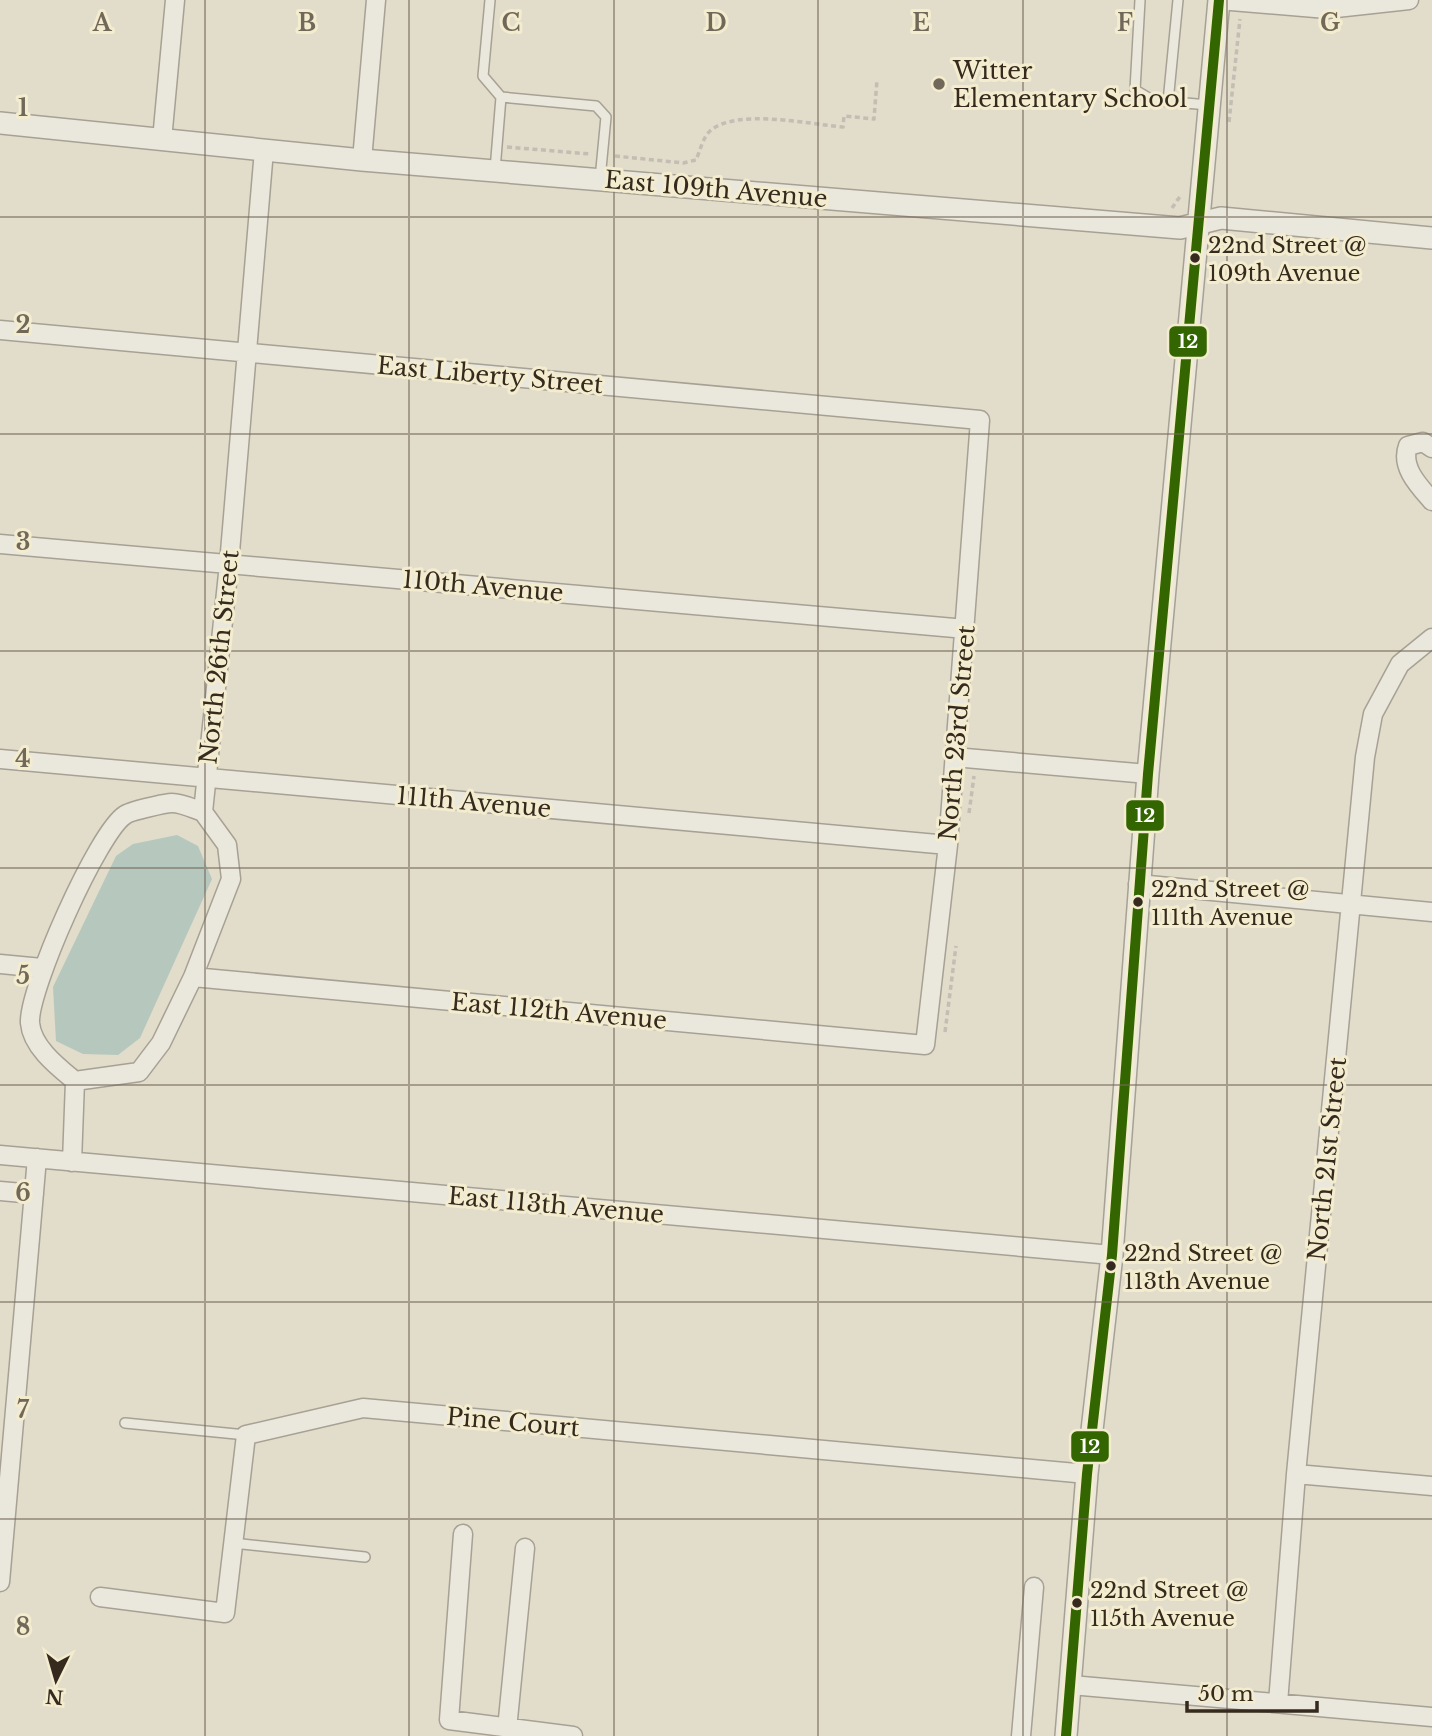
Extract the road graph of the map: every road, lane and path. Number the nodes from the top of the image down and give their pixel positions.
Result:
1 (175, 0) edge
2 (376, 0) edge
3 (490, 0) edge
4 (1140, 0) edge
5 (1178, 0) edge
6 (1220, 0) edge
7 (1409, 0) edge
8 (1240, 19) dead end
9 (877, 80) dead end
10 (501, 97) junction
11 (1168, 102) junction
12 (1210, 106) junction
13 (0, 123) edge
14 (1228, 124) dead end
15 (162, 140) junction
16 (496, 148) junction
17 (264, 150) junction
18 (603, 155) junction
19 (362, 160) junction
20 (495, 171) junction
21 (600, 180) junction
22 (1199, 225) junction
23 (1432, 238) edge
24 (0, 330) edge
25 (246, 352) junction
26 (980, 420) joint
27 (1432, 448) edge
28 (1432, 501) edge
29 (0, 544) edge
30 (229, 564) junction
31 (966, 629) junction
32 (1432, 638) edge
33 (954, 757) junction
34 (0, 759) edge
35 (981, 768) dead end
36 (1148, 774) junction
37 (208, 778) junction
38 (203, 812) junction
39 (969, 816) dead end
40 (948, 845) junction
41 (1138, 884) junction
42 (1352, 905) junction
43 (1432, 912) edge
44 (957, 935) dead end
45 (0, 964) edge
46 (41, 968) junction
47 (193, 977) junction
48 (933, 1042) junction
49 (75, 1081) junction
50 (0, 1155) edge
51 (37, 1158) junction
52 (72, 1161) junction
53 (0, 1191) edge
54 (34, 1194) junction
55 (1112, 1255) junction
56 (125, 1423) dead end
57 (246, 1435) junction
58 (1087, 1474) junction
59 (1296, 1474) junction
60 (1432, 1486) edge
61 (463, 1534) dead end
62 (233, 1543) junction
63 (525, 1548) dead end
64 (365, 1557) dead end
65 (0, 1582) edge
66 (1034, 1587) dead end
67 (100, 1597) dead end
68 (1071, 1685) junction
69 (1278, 1703) junction
70 (1432, 1717) edge
71 (506, 1728) junction
72 (573, 1736) edge
73 (1021, 1736) edge
74 (1066, 1736) edge

1 - 15 street
2 - 19 street
3 - 10 lane
4 - 11 lane
5 - 11 lane
6 - 7 street
6 - 12 street
8 - 14 path
9 - 18 path
10 - 16 lane
10 - 18 lane
11 - 12 lane
12 - 22 street
13 - 15 street, East 109th Avenue
15 - 17 street, East 109th Avenue
16 - 18 path
16 - 20 lane
17 - 19 street, East 109th Avenue
17 - 25 street, North 26th Street
18 - 21 lane
19 - 20 street, East 109th Avenue
20 - 21 street, East 109th Avenue
21 - 22 street, East 109th Avenue
22 - 23 street, East 109th Avenue
22 - 36 street
24 - 25 street, East Liberty Street
25 - 26 street, East Liberty Street
25 - 30 street, North 26th Street
26 - 31 street, North 23rd Street
27 - 28 street
29 - 30 street, 110th Avenue
30 - 31 street, 110th Avenue
30 - 37 street, North 26th Street
31 - 33 street, North 23rd Street
32 - 42 street, North 21st Street
33 - 36 street
33 - 40 street, North 23rd Street
34 - 37 street, 111th Avenue
35 - 39 path
36 - 41 street
37 - 38 street, North 26th Street
37 - 40 street, 111th Avenue
38 - 46 street
38 - 47 street
40 - 48 street, North 23rd Street
41 - 42 street
41 - 55 street
42 - 43 street
42 - 59 street, North 21st Street
44 - 48 path
45 - 46 street
46 - 49 street
47 - 48 street, East 112th Avenue
47 - 49 street
49 - 52 street
50 - 51 street, East 113th Avenue
51 - 52 street, East 113th Avenue
51 - 54 street
52 - 55 street, East 113th Avenue
53 - 54 street
54 - 65 street
55 - 58 street
56 - 57 lane
57 - 58 street, Pine Court
57 - 62 street
58 - 68 street
59 - 60 street
59 - 69 street, North 21st Street
61 - 71 street
62 - 64 lane
62 - 67 street
63 - 71 street
66 - 73 street
68 - 69 street
68 - 74 street
69 - 70 street
71 - 72 street

